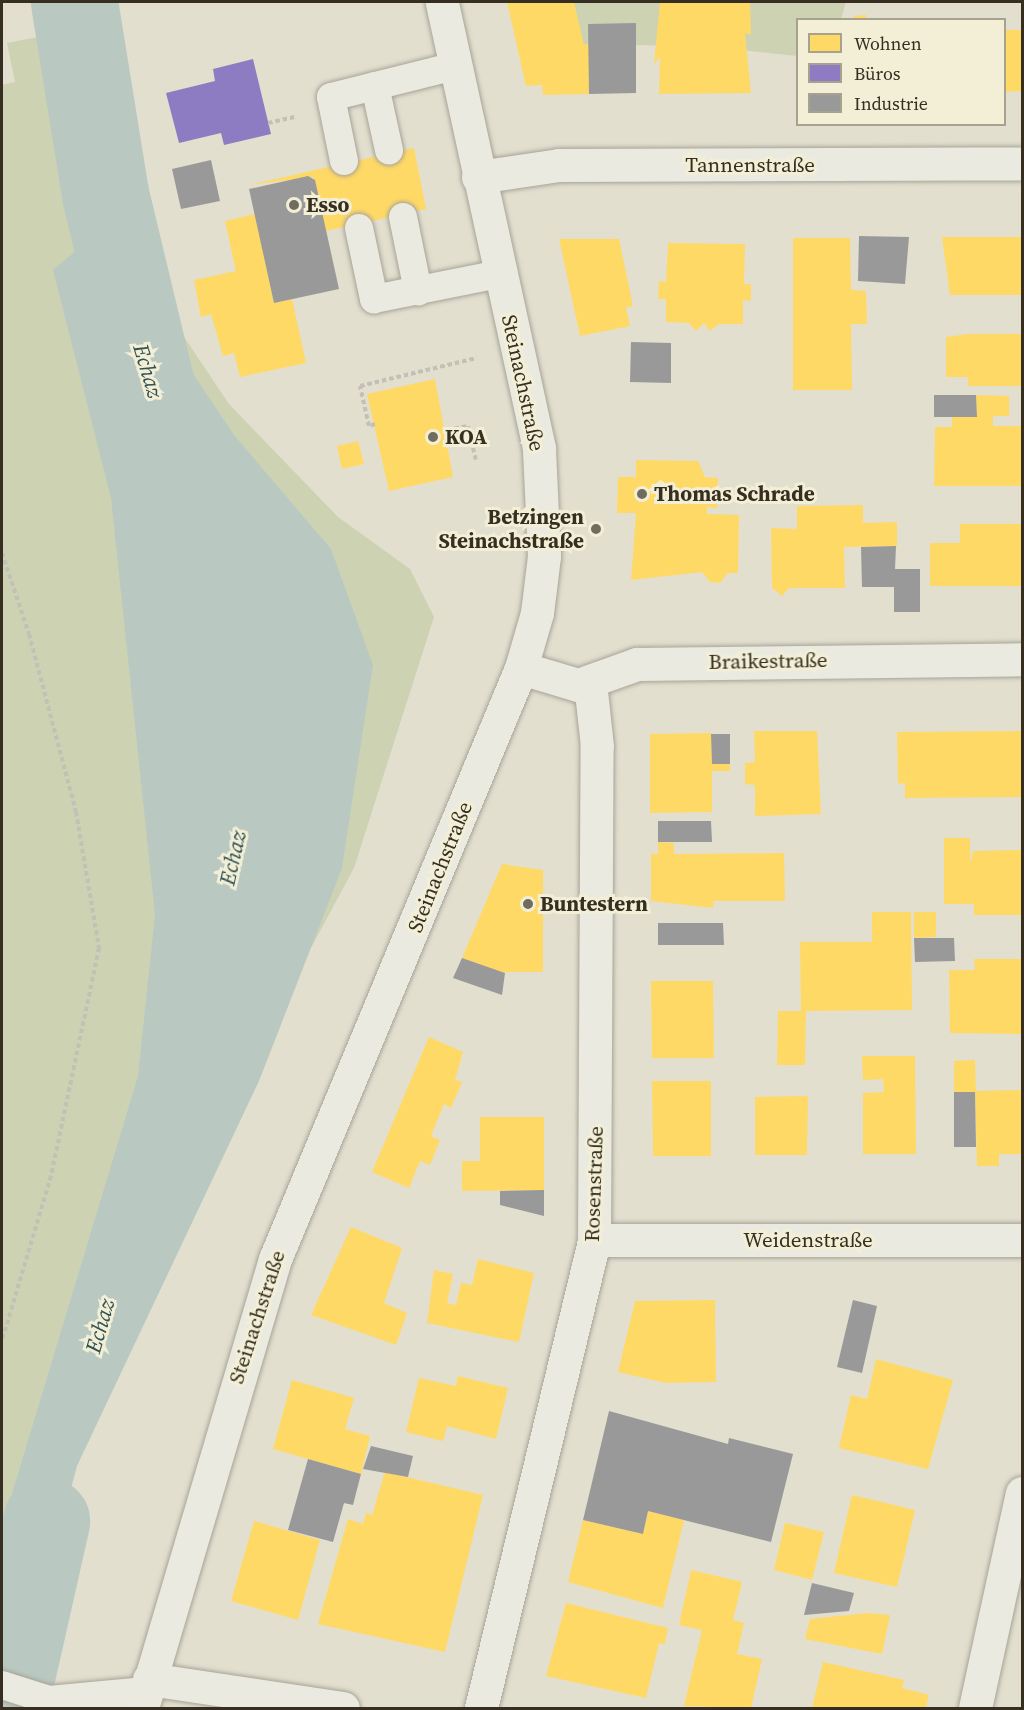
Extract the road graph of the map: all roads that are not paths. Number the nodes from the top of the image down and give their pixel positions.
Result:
1 (442, 2) edge
2 (455, 66) junction
3 (375, 86) junction
4 (389, 150) dead end
5 (344, 161) dead end
6 (1023, 163) edge
7 (478, 177) junction
8 (403, 218) dead end
9 (359, 228) dead end
10 (499, 274) junction
11 (418, 291) junction
12 (1023, 658) edge
13 (521, 668) junction
14 (590, 683) junction
15 (594, 1240) junction
16 (1023, 1240) edge
17 (1023, 1493) edge
18 (2, 1685) edge
19 (146, 1693) edge
20 (343, 1708) edge
21 (481, 1708) edge
22 (975, 1708) edge

1 - 2 street, Steinachstraße
2 - 3 lane
2 - 7 street, Steinachstraße
3 - 4 lane
3 - 5 lane
6 - 7 street, Tannenstraße
7 - 10 street, Steinachstraße
8 - 11 lane
9 - 11 lane
10 - 11 lane
10 - 13 street, Steinachstraße
12 - 14 street, Braikestraße
13 - 14 street, Braikestraße
13 - 19 street, Steinachstraße
14 - 15 street, Rosenstraße
15 - 16 street, Weidenstraße
15 - 21 street, Rosenstraße
17 - 22 street
18 - 19 lane
19 - 20 street

